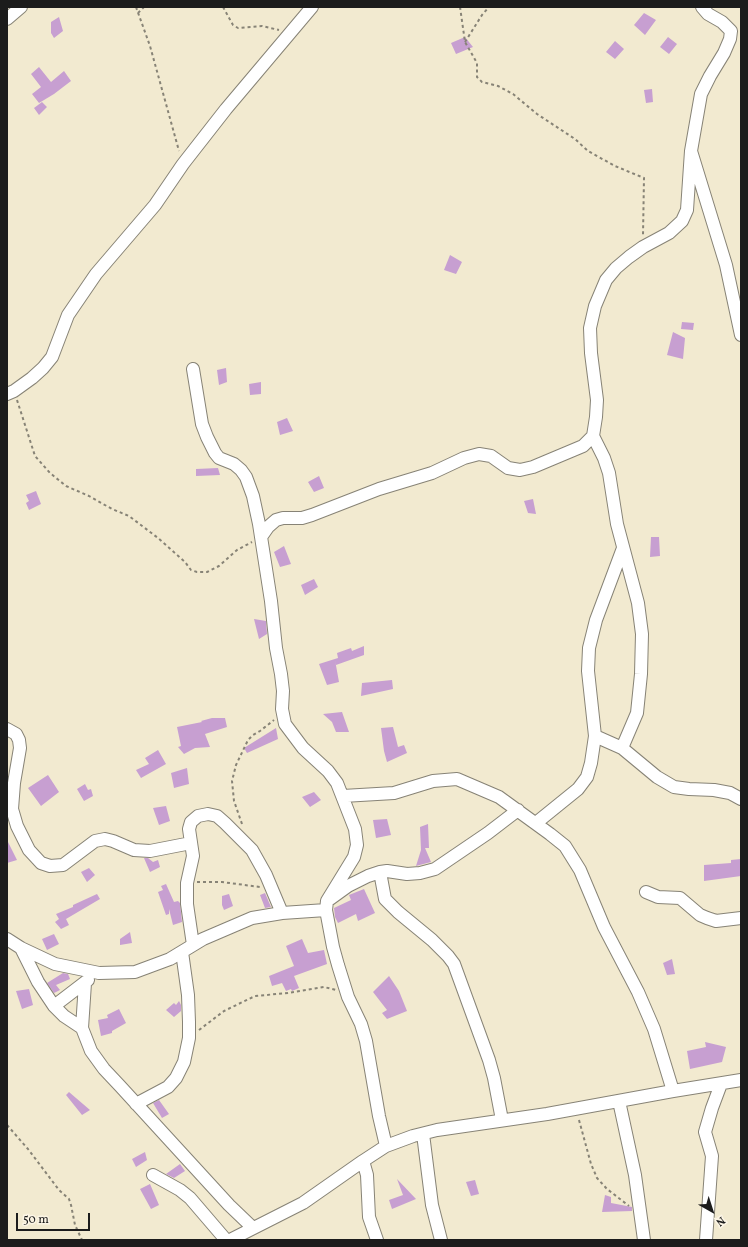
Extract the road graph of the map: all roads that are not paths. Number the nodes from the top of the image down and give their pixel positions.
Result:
1 (21, 7) edge
2 (312, 7) edge
3 (702, 7) edge
4 (7, 19) edge
5 (736, 32) edge
6 (691, 151) junction
7 (741, 335) edge
8 (193, 369) dead end
9 (10, 393) edge
10 (593, 436) junction
11 (261, 537) junction
12 (623, 548) junction
13 (7, 729) edge
14 (595, 736) junction
15 (622, 748) junction
16 (343, 796) junction
17 (741, 799) edge
18 (518, 810) junction
19 (536, 823) junction
20 (191, 843) junction
21 (380, 872) junction
22 (646, 892) dead end
23 (326, 905) junction
24 (282, 913) junction
25 (741, 918) edge
26 (7, 939) edge
27 (193, 945) junction
28 (21, 948) junction
29 (182, 952) junction
30 (99, 973) junction
31 (85, 983) junction
32 (54, 1006) junction
33 (82, 1028) junction
34 (741, 1080) edge
35 (721, 1084) junction
36 (673, 1091) junction
37 (619, 1101) junction
38 (136, 1104) junction
39 (502, 1120) junction
40 (423, 1134) junction
41 (386, 1146) junction
42 (363, 1161) junction
43 (153, 1175) dead end
44 (250, 1233) edge
45 (226, 1240) edge
46 (230, 1240) edge
47 (378, 1240) edge
48 (441, 1240) edge
49 (644, 1240) edge
50 (706, 1240) edge

1 - 4 street
2 - 9 street
3 - 5 street
5 - 6 street
6 - 7 street
6 - 10 street
8 - 11 street
10 - 11 street
10 - 12 street
11 - 16 street
12 - 14 street
12 - 15 street
13 - 20 street
14 - 15 street
14 - 19 street
15 - 17 street
16 - 18 street
16 - 23 street
18 - 19 street
18 - 21 street
19 - 36 street
20 - 24 street
20 - 27 street
21 - 23 street
21 - 39 street
22 - 25 street
23 - 24 street
23 - 41 street
24 - 27 street
26 - 28 street
27 - 29 street
28 - 30 street
28 - 32 street
29 - 30 street
29 - 38 street
30 - 31 street
31 - 32 street
31 - 33 street
32 - 33 street
33 - 38 street
34 - 35 street
35 - 36 street
35 - 50 street
36 - 37 street
37 - 39 street
37 - 49 street
38 - 44 street
39 - 40 street
40 - 41 street
40 - 48 street
41 - 42 street
42 - 44 street
42 - 47 street
43 - 45 street
44 - 46 street

